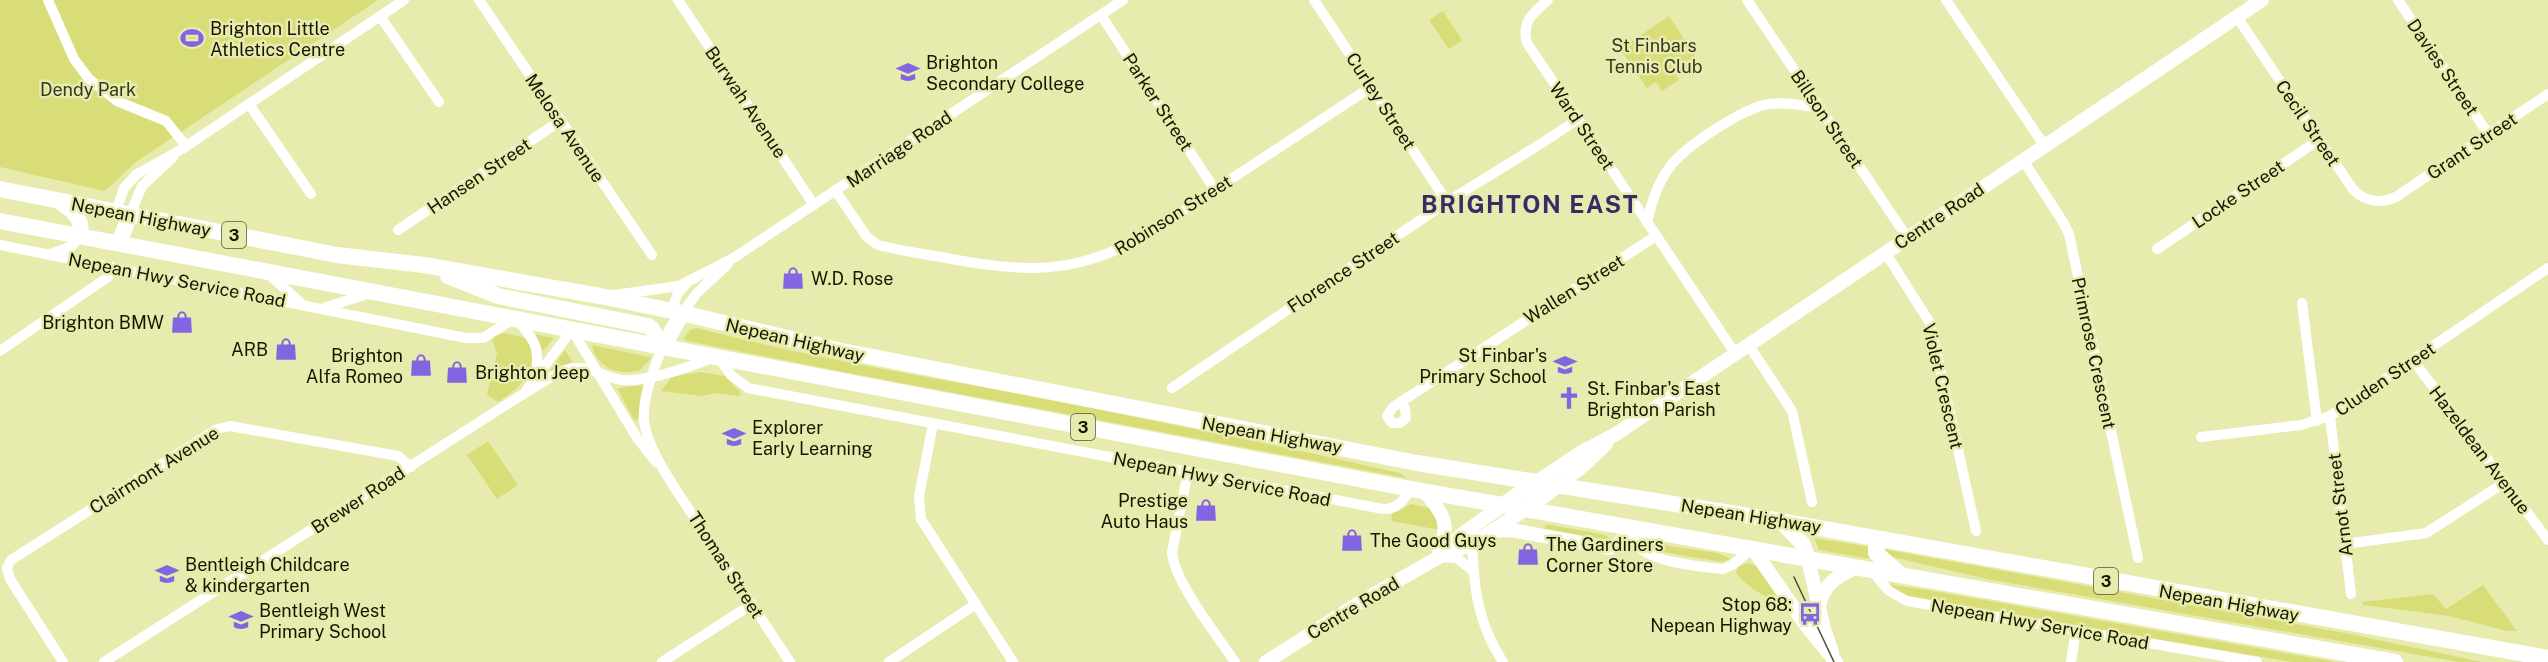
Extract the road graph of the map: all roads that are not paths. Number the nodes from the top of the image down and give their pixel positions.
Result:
1 (48, 0) edge
2 (404, 0) edge
3 (478, 0) edge
4 (678, 0) edge
5 (1123, 0) edge
6 (1314, 0) edge
7 (1548, 0) edge
8 (1747, 0) edge
9 (1946, 0) edge
10 (2262, 0) edge
11 (2398, 0) edge
12 (1101, 15) junction
13 (380, 16) junction
14 (2237, 16) junction
15 (1371, 87) junction
16 (2548, 94) edge
17 (439, 102) dead end
18 (249, 104) junction
19 (1819, 108) junction
20 (1578, 119) junction
21 (561, 121) junction
22 (2488, 135) junction
23 (2320, 140) junction
24 (2044, 145) junction
25 (184, 148) junction
26 (2023, 160) junction
27 (0, 189) edge
28 (835, 190) junction
29 (1215, 190) junction
30 (311, 194) dead end
31 (2396, 197) joint
32 (56, 201) junction
33 (1447, 202) junction
34 (814, 205) junction
35 (123, 213) junction
36 (0, 221) edge
37 (1647, 223) junction
38 (188, 227) junction
39 (398, 230) dead end
40 (80, 236) junction
41 (1656, 237) junction
42 (1907, 237) junction
43 (119, 243) junction
44 (0, 245) edge
45 (2157, 249) dead end
46 (1885, 252) junction
47 (46, 255) junction
48 (652, 255) dead end
49 (194, 257) junction
50 (735, 257) junction
51 (428, 266) junction
52 (113, 267) junction
53 (2548, 268) edge
54 (264, 271) junction
55 (693, 279) junction
56 (374, 291) junction
57 (599, 296) junction
58 (519, 300) junction
59 (2302, 303) dead end
60 (312, 307) junction
61 (677, 312) junction
62 (585, 313) junction
63 (516, 318) junction
64 (572, 330) junction
65 (1748, 344) junction
66 (663, 346) junction
67 (0, 351) edge
68 (1735, 353) junction
69 (717, 357) junction
70 (2413, 360) junction
71 (597, 372) junction
72 (652, 376) junction
73 (534, 381) junction
74 (1172, 388) dead end
75 (520, 396) junction
76 (1402, 402) dead end
77 (2330, 416) junction
78 (2317, 421) junction
79 (933, 424) junction
80 (1616, 434) junction
81 (2201, 437) dead end
82 (388, 456) junction
83 (1417, 463) junction
84 (411, 467) junction
85 (663, 468) junction
86 (1188, 472) junction
87 (401, 473) junction
88 (1538, 481) junction
89 (2504, 483) junction
90 (1559, 484) junction
91 (1418, 490) junction
92 (1812, 502) dead end
93 (1503, 505) junction
94 (1526, 509) junction
95 (1782, 522) junction
96 (1634, 528) junction
97 (1494, 531) junction
98 (1976, 531) dead end
99 (1882, 539) junction
100 (2548, 540) edge
101 (1472, 544) junction
102 (2345, 544) junction
103 (1753, 549) junction
104 (1438, 558) junction
105 (2138, 558) dead end
106 (1808, 559) junction
107 (1863, 568) junction
108 (1473, 571) junction
109 (1900, 574) junction
110 (2351, 594) dead end
111 (752, 604) junction
112 (976, 604) junction
113 (1819, 609) junction
114 (2076, 630) junction
115 (2205, 658) edge
116 (2548, 658) edge
117 (2530, 659) edge
118 (1274, 660) edge
119 (1834, 661) edge
120 (63, 662) edge
121 (104, 662) edge
122 (662, 662) edge
123 (790, 662) edge
124 (888, 662) edge
125 (1013, 662) edge
126 (1235, 662) edge
127 (1503, 662) edge
128 (2071, 662) edge
129 (2257, 662) edge
130 (2395, 662) edge

1 - 25 street
2 - 13 street
3 - 21 street, Melosa Avenue
4 - 34 street, Burwah Avenue
5 - 12 street, Marriage Road
6 - 15 street, Curley Street
7 - 20 street, Ward Street
8 - 19 street, Billson Street
9 - 24 street
10 - 14 main road, Centre Road
11 - 22 street, Davies Street
12 - 28 street, Marriage Road
12 - 29 street, Parker Street
13 - 17 street
13 - 18 street
14 - 23 street, Cecil Street
14 - 24 main road, Centre Road
15 - 29 street, Robinson Street
15 - 33 street, Curley Street
16 - 22 street, Grant Street
18 - 25 street
18 - 30 street
19 - 37 street
19 - 42 street, Billson Street
20 - 33 street, Florence Street
20 - 37 street, Ward Street
21 - 39 street, Hansen Street
21 - 48 street, Melosa Avenue
22 - 31 street, Grant Street
23 - 31 street, Cecil Street
23 - 45 street, Locke Street
24 - 26 main road, Centre Road
25 - 35 street
25 - 35 street
26 - 42 main road, Centre Road
26 - 105 street, Primrose Crescent
27 - 32 highway, Nepean Highway / 3
28 - 29 street, Robinson Street
28 - 34 street, Marriage Road
32 - 35 highway, Nepean Highway / 3
32 - 40 highway
33 - 74 street, Florence Street
34 - 50 street, Marriage Road
35 - 38 highway, Nepean Highway / 3
35 - 43 highway
36 - 40 highway, Nepean Highway / 3
37 - 41 street, Ward Street
38 - 49 highway
38 - 51 highway, Nepean Highway / 3
40 - 43 highway, Nepean Highway / 3
40 - 47 street, Nepean Hwy Service Road
41 - 68 street, Ward Street
41 - 76 street, Wallen Street
42 - 46 main road, Centre Road
43 - 49 highway, Nepean Highway / 3
44 - 47 street, Nepean Hwy Service Road
46 - 65 main road, Centre Road
46 - 98 street, Violet Crescent
47 - 52 street, Nepean Hwy Service Road
49 - 54 highway, Nepean Highway / 3
50 - 55 street, Marriage Road
50 - 61 street, Marriage Road
51 - 57 highway, Nepean Highway / 3
51 - 58 highway
52 - 60 street, Nepean Hwy Service Road
52 - 67 street
53 - 70 street, Cluden Street
54 - 56 highway, Nepean Highway / 3
54 - 60 street, Nepean Hwy Service Road
55 - 57 street, Marriage Road
55 - 61 street
56 - 60 street, Nepean Hwy Service Road
56 - 63 highway, Nepean Highway / 3
57 - 61 highway, Nepean Highway / 3
57 - 62 highway
58 - 62 highway
58 - 63 highway
59 - 78 street
60 - 63 street, Nepean Hwy Service Road
61 - 66 highway
61 - 83 highway, Nepean Highway / 3
62 - 64 highway
62 - 66 highway
63 - 64 highway, Nepean Highway / 3
63 - 73 street
64 - 66 highway, Nepean Highway / 3
64 - 71 street, Thomas Street
64 - 73 street, Brewer Road
65 - 68 main road, Centre Road
65 - 92 street
66 - 69 highway, Nepean Highway / 3
66 - 72 street, Thomas Street
68 - 80 main road, Centre Road
69 - 72 street, Brewer Road
69 - 79 street, Nepean Hwy Service Road
69 - 91 highway, Nepean Highway / 3
70 - 77 street, Cluden Street
70 - 89 street, Hazeldean Avenue
71 - 72 street, Brewer Road
71 - 75 street, Brewer Road
71 - 85 street, Thomas Street
72 - 85 street, Thomas Street
73 - 75 street, Brewer Road
75 - 84 street, Brewer Road
77 - 78 street, Cluden Street
77 - 102 street, Arnot Street
78 - 81 street, Cluden Street
79 - 86 street, Nepean Hwy Service Road
79 - 112 street
80 - 88 main road, Centre Road
80 - 90 main road, Centre Road
82 - 84 street, Clairmont Avenue
82 - 87 street
82 - 120 street, Clairmont Avenue
83 - 88 highway, Nepean Highway / 3
83 - 91 highway
84 - 87 street, Brewer Road
85 - 111 street, Thomas Street
86 - 91 street, Nepean Hwy Service Road
86 - 126 street
87 - 121 street, Brewer Road
88 - 90 highway, Nepean Highway / 3
88 - 93 highway, Centre Road
89 - 100 street, Hazeldean Avenue
89 - 102 street
90 - 94 highway, Centre Road
90 - 95 highway, Nepean Highway / 3
91 - 93 highway, Nepean Highway / 3
91 - 104 main road
93 - 94 highway, Nepean Highway / 3
93 - 104 main road, Centre Road
94 - 96 highway, Nepean Highway / 3
94 - 97 main road, Centre Road
95 - 99 highway, Nepean Highway / 3
95 - 106 highway
96 - 97 main road
96 - 103 highway, Nepean Highway / 3
96 - 103 street
97 - 101 main road, Centre Road
99 - 109 highway
99 - 117 highway, Nepean Highway / 3
101 - 104 main road, Centre Road
101 - 108 street
102 - 110 street, Arnot Street
103 - 106 highway, Nepean Highway / 3
103 - 119 main road
104 - 108 street
104 - 118 main road, Centre Road
106 - 107 highway, Nepean Highway / 3
106 - 113 main road
107 - 109 highway, Nepean Highway / 3
107 - 113 main road
107 - 114 street, Nepean Hwy Service Road
108 - 127 street
109 - 130 highway, Nepean Highway / 3
111 - 122 street
111 - 123 street, Thomas Street
112 - 124 street
112 - 125 street
113 - 119 main road
114 - 115 street, Nepean Hwy Service Road
114 - 128 street
115 - 129 street, Nepean Hwy Service Road
116 - 117 highway, Nepean Highway / 3

